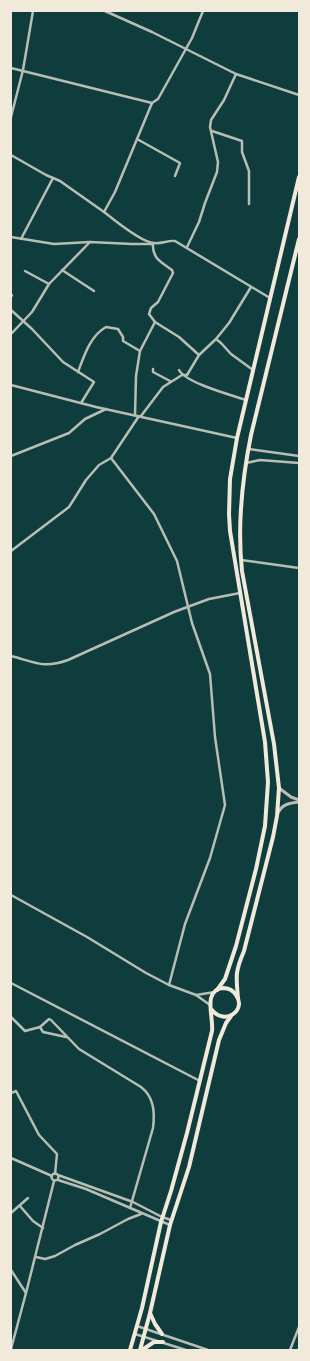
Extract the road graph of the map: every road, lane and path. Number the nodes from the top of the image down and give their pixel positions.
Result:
1 (33, 11) edge
2 (105, 11) edge
3 (203, 11) edge
4 (186, 49) junction
5 (11, 68) edge
6 (23, 70) junction
7 (236, 74) junction
8 (299, 95) edge
9 (152, 103) junction
10 (11, 117) edge
11 (211, 130) junction
12 (137, 139) junction
13 (11, 156) edge
14 (175, 176) dead end
15 (299, 177) edge
16 (53, 178) junction
17 (249, 204) dead end
18 (104, 212) junction
19 (11, 237) edge
20 (21, 239) junction
21 (299, 239) edge
22 (90, 242) junction
23 (153, 244) junction
24 (187, 247) junction
25 (62, 270) junction
26 (25, 271) dead end
27 (49, 284) junction
28 (251, 287) junction
29 (94, 291) dead end
30 (271, 298) junction
31 (11, 310) edge
32 (23, 322) junction
33 (156, 322) junction
34 (11, 334) edge
35 (216, 339) junction
36 (140, 351) junction
37 (199, 355) junction
38 (153, 369) dead end
39 (180, 370) dead end
40 (253, 370) junction
41 (78, 372) junction
42 (182, 375) junction
43 (170, 381) junction
44 (11, 385) edge
45 (246, 400) junction
46 (81, 403) junction
47 (107, 409) junction
48 (138, 416) junction
49 (237, 438) junction
50 (249, 448) junction
51 (11, 456) edge
52 (299, 456) edge
53 (111, 458) junction
54 (245, 463) junction
55 (299, 464) edge
56 (11, 551) edge
57 (240, 560) junction
58 (299, 568) edge
59 (240, 593) junction
60 (188, 607) junction
61 (11, 656) edge
62 (279, 788) junction
63 (299, 801) edge
64 (277, 816) junction
65 (11, 895) edge
66 (11, 983) edge
67 (170, 986) junction
68 (216, 991) junction
69 (196, 995) junction
70 (238, 998) junction
71 (211, 1008) junction
72 (232, 1016) junction
73 (11, 1017) edge
74 (40, 1027) junction
75 (66, 1037) junction
76 (200, 1081) junction
77 (11, 1093) edge
78 (11, 1158) edge
79 (57, 1175) junction
80 (52, 1176) junction
81 (58, 1180) junction
82 (54, 1181) junction
83 (28, 1198) dead end
84 (133, 1202) junction
85 (20, 1206) junction
86 (130, 1208) junction
87 (11, 1213) edge
88 (142, 1214) junction
89 (162, 1220) junction
90 (171, 1223) junction
91 (43, 1228) junction
92 (36, 1257) junction
93 (11, 1270) edge
94 (26, 1293) junction
95 (150, 1313) junction
96 (136, 1326) junction
97 (299, 1327) edge
98 (146, 1328) junction
99 (134, 1334) junction
100 (162, 1334) junction
101 (143, 1336) junction
102 (163, 1342) junction
103 (11, 1349) edge
104 (130, 1350) edge
105 (141, 1350) edge
106 (186, 1350) edge
107 (208, 1350) edge
108 (290, 1350) edge

1 - 6 street
2 - 4 street
3 - 4 street
4 - 7 street
4 - 9 street
5 - 6 street
6 - 9 street
6 - 10 street
7 - 8 street
7 - 11 street
9 - 12 street
11 - 17 street
11 - 24 street
12 - 14 street
12 - 18 street
13 - 16 street
15 - 30 highway
16 - 18 street
16 - 20 street
18 - 23 street
19 - 20 street
20 - 22 street
21 - 50 highway
22 - 23 street
22 - 25 street
23 - 24 street
23 - 33 street
24 - 28 street
25 - 27 street
25 - 29 street
26 - 27 street
27 - 32 street
28 - 30 street
28 - 35 street
30 - 40 highway
31 - 32 street
32 - 34 street
32 - 41 street
33 - 36 street
33 - 37 street
35 - 37 street
35 - 40 street
36 - 41 street
36 - 48 street
37 - 42 street
38 - 43 street
39 - 42 street
40 - 45 highway
41 - 46 street
42 - 43 street
42 - 45 street
43 - 48 street
44 - 46 street
45 - 49 highway
46 - 47 street
47 - 48 street
47 - 51 street
48 - 49 street
48 - 53 street
49 - 59 highway
50 - 52 street
50 - 54 highway
53 - 56 street
53 - 60 street
54 - 55 street
54 - 57 highway
57 - 58 street
57 - 62 highway
59 - 60 street
59 - 68 highway
60 - 61 street
60 - 67 street
62 - 63 street
62 - 64 highway
63 - 64 street
64 - 70 highway
65 - 67 street
66 - 76 street
67 - 69 street
68 - 69 street
68 - 70 highway
68 - 71 highway
69 - 71 street
70 - 72 highway
71 - 72 highway
71 - 76 highway
72 - 90 highway
73 - 74 street
74 - 75 street
74 - 75 street
75 - 84 street
76 - 89 highway
77 - 79 street
78 - 80 street
79 - 80 street
79 - 81 street
79 - 84 street
80 - 82 street
81 - 82 street
81 - 86 street
82 - 91 street
83 - 85 street
84 - 86 street
84 - 89 street
85 - 87 street
85 - 91 street
86 - 88 street
88 - 89 street
88 - 92 street
89 - 90 street
89 - 90 street
89 - 96 highway
90 - 95 highway
91 - 92 street
92 - 94 street
93 - 94 street
94 - 103 street
95 - 98 highway
95 - 100 highway
96 - 98 street
96 - 99 highway
97 - 108 street
98 - 100 street
98 - 101 highway
99 - 101 street
99 - 104 highway
100 - 107 street
101 - 102 street
101 - 105 highway
102 - 105 highway
102 - 106 street

